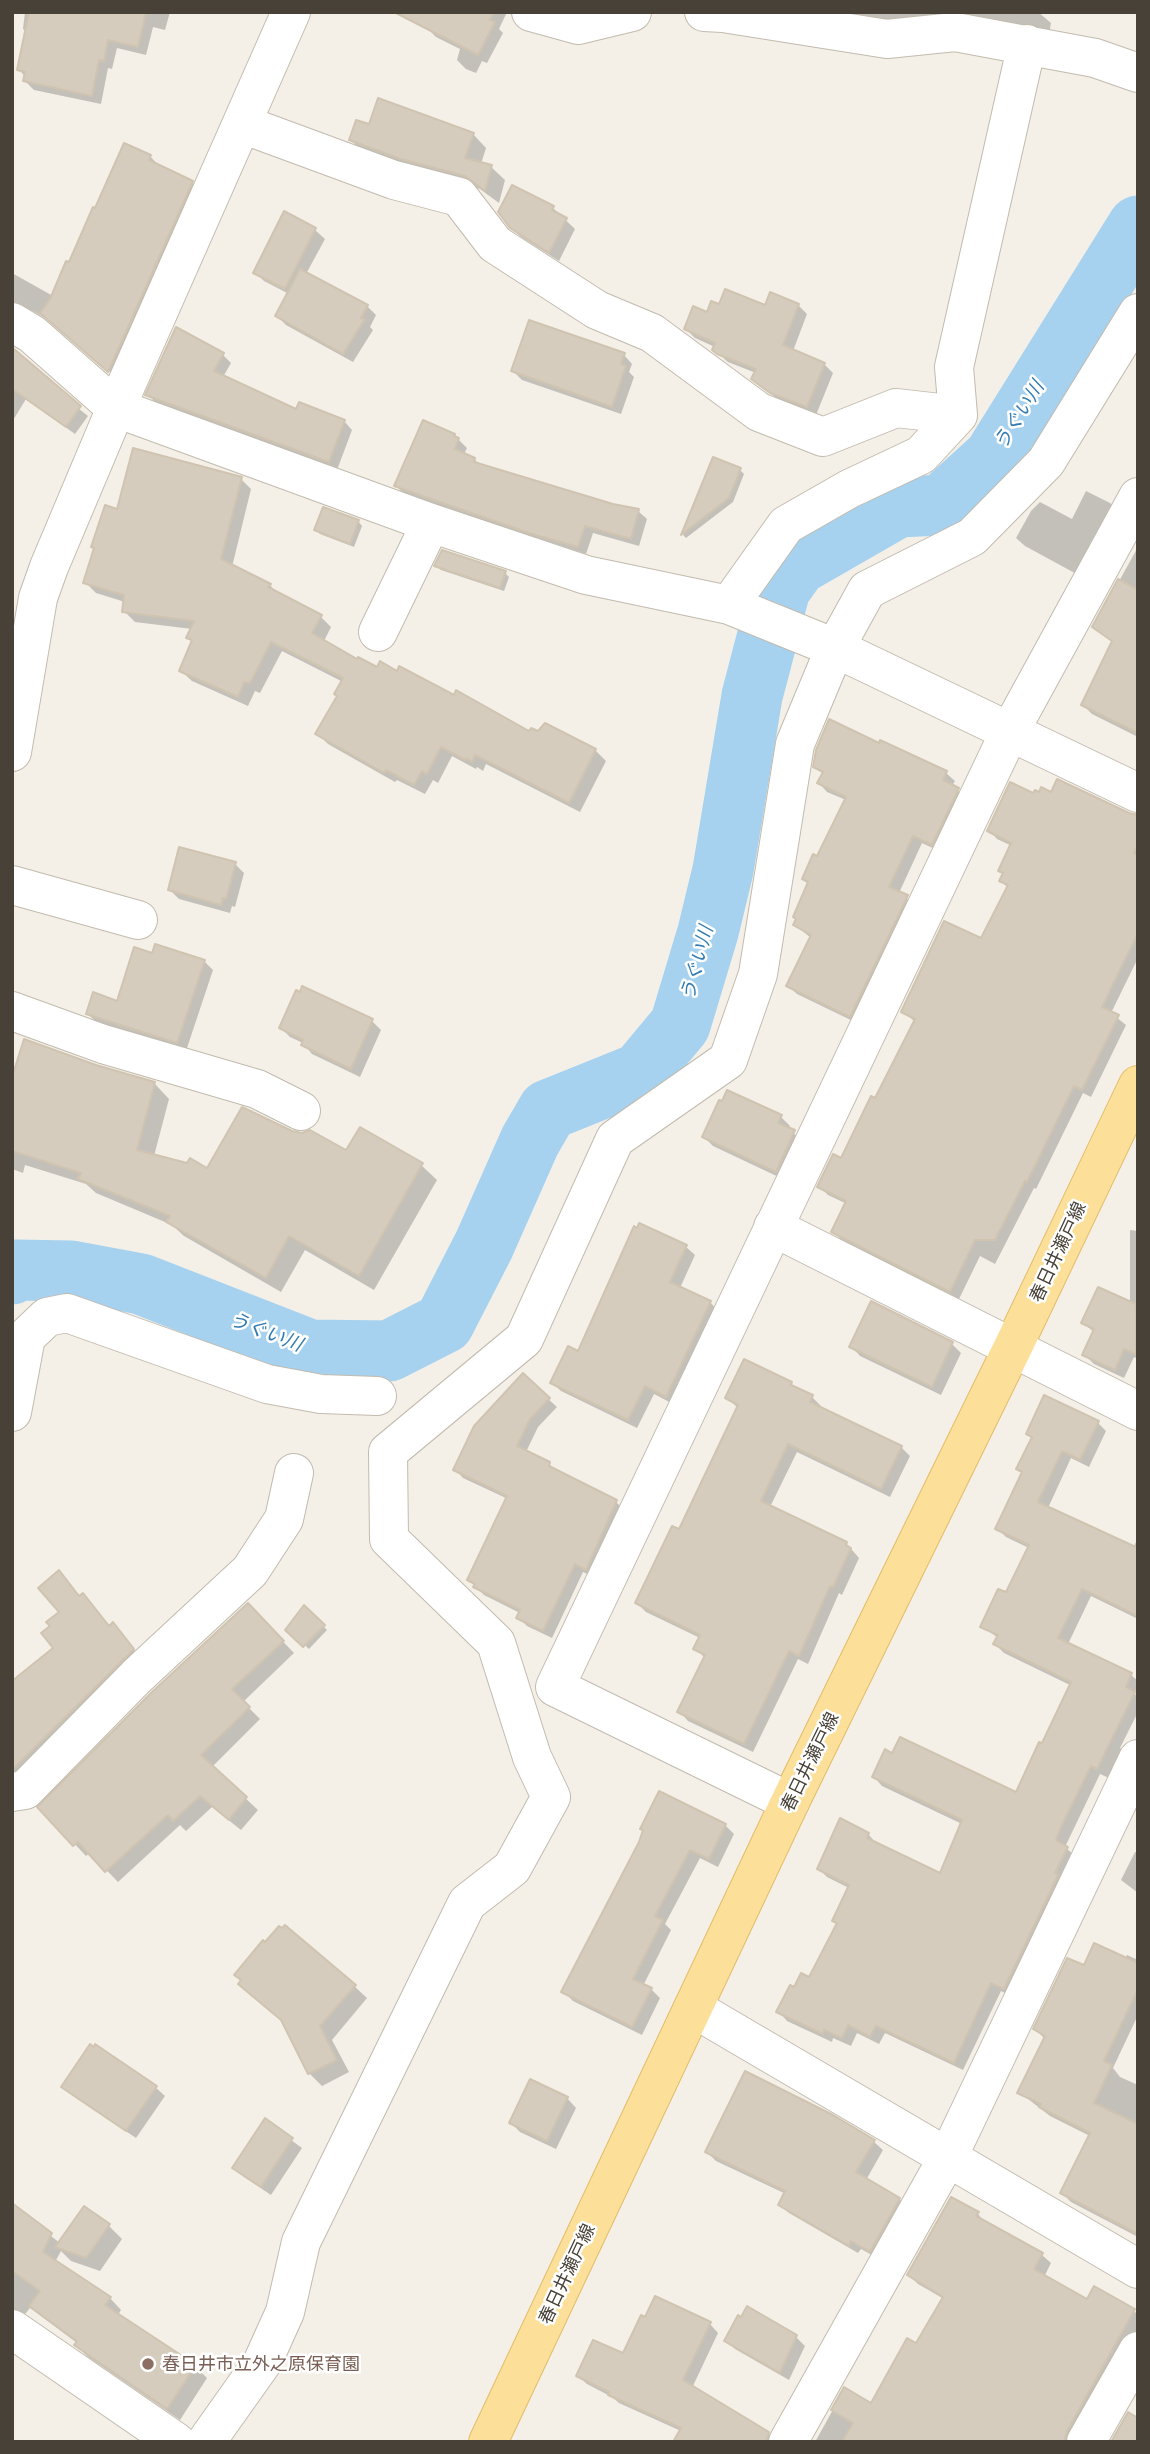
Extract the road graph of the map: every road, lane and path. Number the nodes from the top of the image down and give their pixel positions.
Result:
1 (632, 12) edge
2 (704, 12) edge
3 (287, 13) edge
4 (544, 14) edge
5 (951, 22) edge
6 (1027, 44) junction
7 (1138, 73) edge
8 (242, 124) junction
9 (1138, 313) edge
10 (12, 321) edge
11 (116, 408) junction
12 (958, 415) junction
13 (1138, 497) edge
14 (431, 523) junction
15 (25, 601) edge
16 (729, 606) junction
17 (378, 632) dead end
18 (835, 648) junction
19 (1010, 731) junction
20 (12, 752) edge
21 (1138, 793) edge
22 (12, 886) edge
23 (138, 920) dead end
24 (12, 1011) edge
25 (1138, 1085) edge
26 (301, 1111) dead end
27 (773, 1227) junction
28 (1013, 1347) junction
29 (377, 1395) dead end
30 (1138, 1411) edge
31 (12, 1412) edge
32 (294, 1473) dead end
33 (1138, 1759) edge
34 (12, 1792) edge
35 (790, 1802) junction
36 (693, 2008) junction
37 (948, 2157) junction
38 (1138, 2269) edge
39 (12, 2329) edge
40 (1138, 2351) edge
41 (176, 2442) edge
42 (205, 2442) edge
43 (488, 2442) edge
44 (788, 2442) edge
45 (1086, 2442) edge

1 - 4 street
2 - 5 street
3 - 8 street
5 - 6 street
6 - 7 street
6 - 12 street
8 - 11 street
8 - 12 street
9 - 18 street
10 - 11 street
11 - 14 street
11 - 15 street
12 - 16 street
13 - 19 street
14 - 16 street
14 - 17 street
15 - 20 street
16 - 18 street
18 - 19 street
18 - 42 street
19 - 21 street
19 - 27 street
22 - 23 street
24 - 26 street
25 - 28 main road, 春日井瀬戸線
27 - 28 street
27 - 35 street
28 - 30 street
28 - 35 main road, 春日井瀬戸線
29 - 31 street
32 - 34 street
33 - 37 street
35 - 36 main road, 春日井瀬戸線
36 - 37 street
36 - 43 main road, 春日井瀬戸線
37 - 38 street
37 - 44 street
39 - 41 street
40 - 45 street

